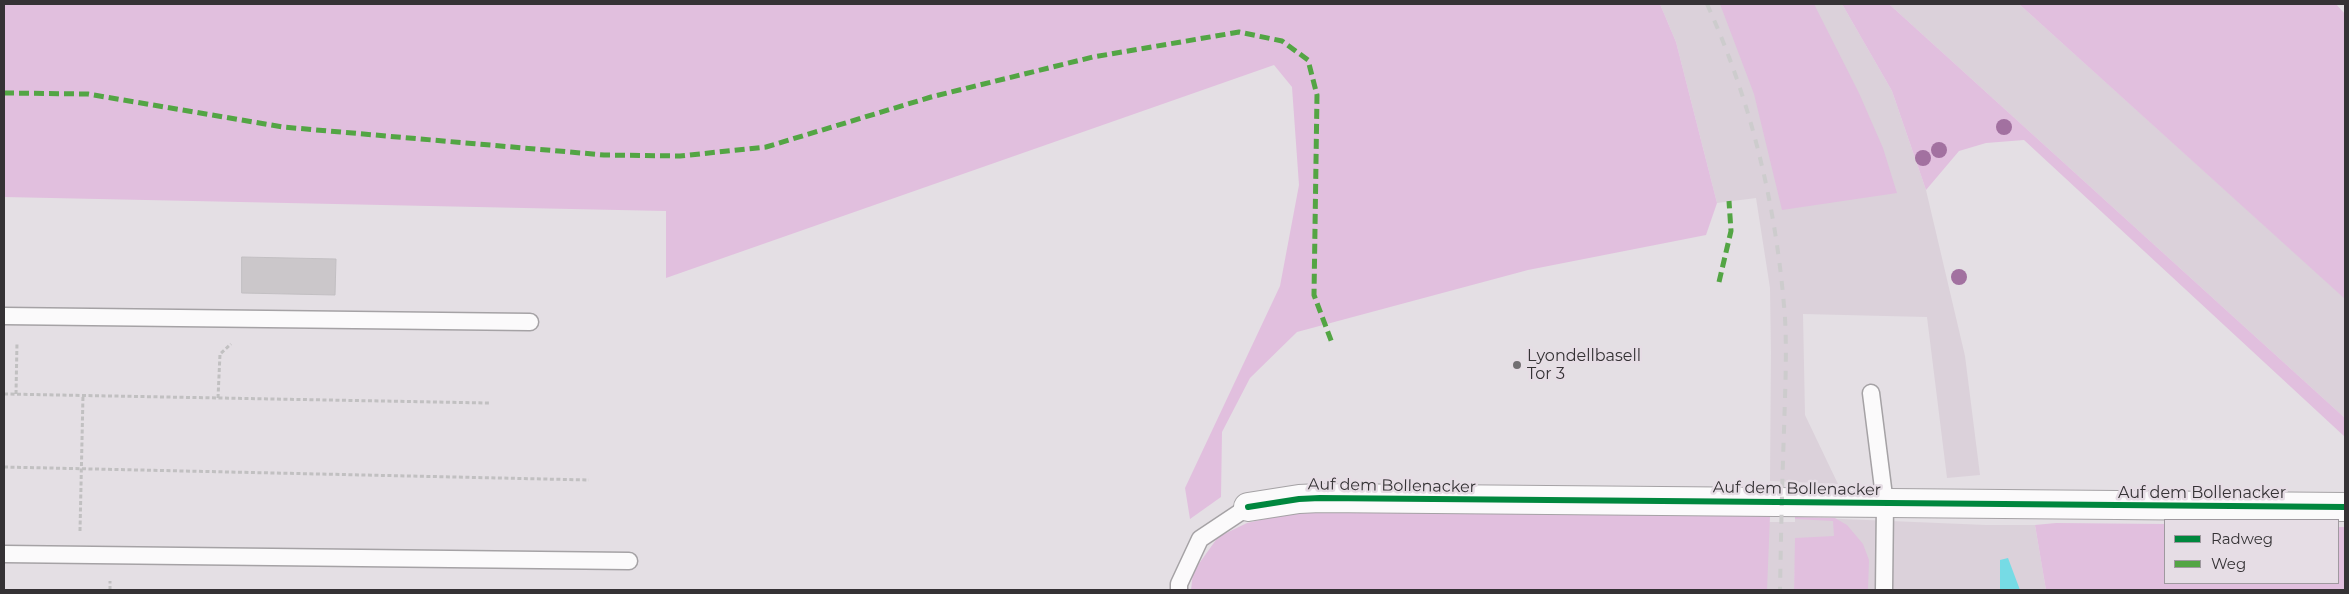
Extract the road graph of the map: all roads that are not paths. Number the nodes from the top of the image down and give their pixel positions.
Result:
1 (11, 316) edge
2 (530, 322) dead end
3 (1871, 393) dead end
4 (1885, 504) junction
5 (1248, 507) joint
6 (2345, 508) edge
7 (4, 554) edge
8 (629, 560) dead end
9 (1179, 590) edge
10 (1884, 590) edge

1 - 2 lane
3 - 4 lane
4 - 5 street, Auf dem Bollenacker
4 - 6 street, Auf dem Bollenacker
4 - 10 lane
5 - 9 lane
7 - 8 lane

